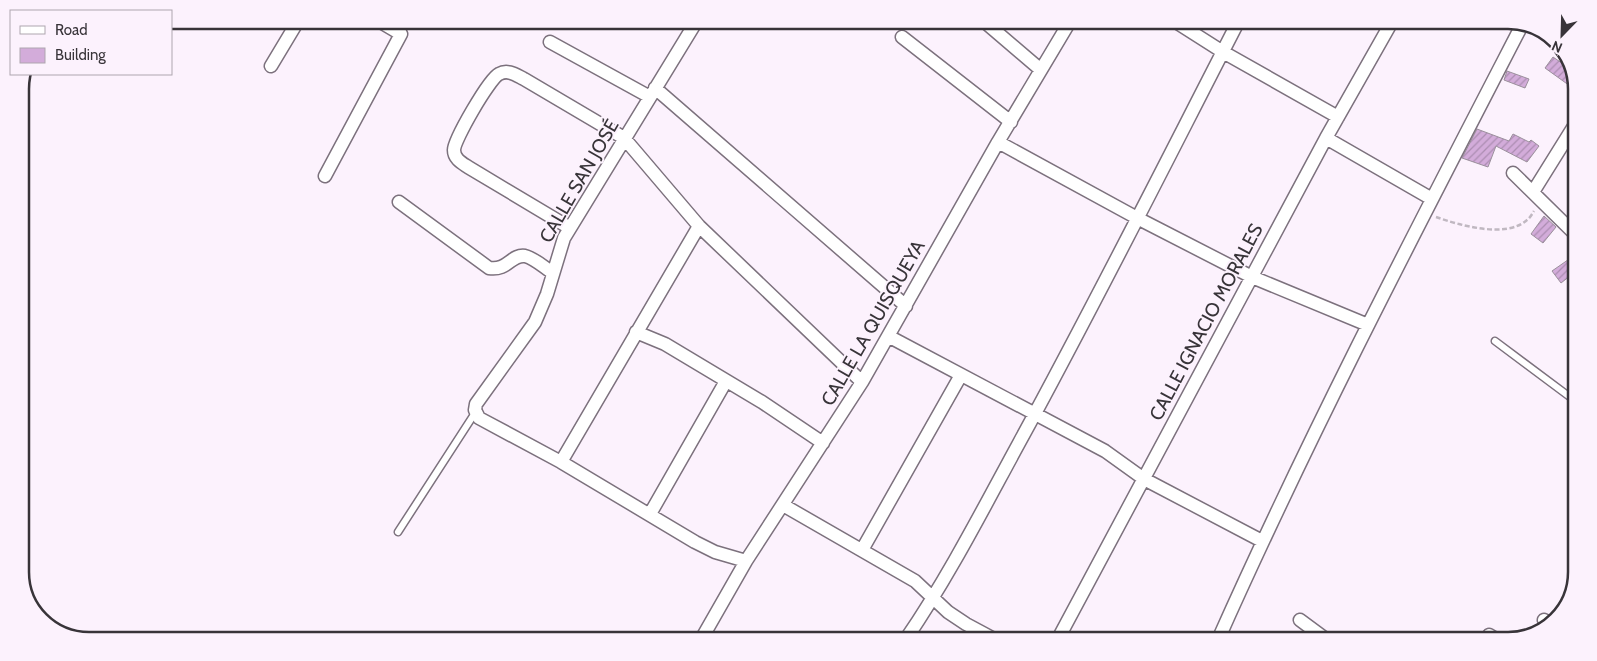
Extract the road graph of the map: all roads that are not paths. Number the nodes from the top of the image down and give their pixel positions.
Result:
1 (293, 29) edge
2 (393, 29) edge
3 (692, 29) edge
4 (993, 29) edge
5 (1066, 29) edge
6 (1187, 29) edge
7 (1234, 29) edge
8 (1388, 29) edge
9 (1519, 30) edge
10 (902, 37) dead end
11 (550, 42) dead end
12 (1223, 52) junction
13 (271, 66) dead end
14 (1042, 70) junction
15 (653, 93) junction
16 (1338, 117) junction
17 (1011, 122) junction
18 (624, 138) junction
19 (1326, 138) junction
20 (1568, 138) edge
21 (998, 142) junction
22 (1513, 173) dead end
23 (325, 176) dead end
24 (1537, 197) junction
25 (1432, 199) junction
26 (399, 202) dead end
27 (1139, 219) junction
28 (699, 226) junction
29 (1568, 227) edge
30 (570, 228) junction
31 (553, 273) junction
32 (1252, 277) junction
33 (906, 306) junction
34 (1368, 325) junction
35 (636, 332) junction
36 (888, 336) junction
37 (1495, 342) dead end
38 (961, 375) junction
39 (726, 381) junction
40 (862, 382) junction
41 (1568, 396) edge
42 (476, 413) junction
43 (1035, 414) junction
44 (823, 443) junction
45 (561, 462) junction
46 (1144, 478) junction
47 (783, 505) junction
48 (650, 514) junction
49 (398, 532) dead end
50 (1262, 541) junction
51 (862, 550) junction
52 (746, 560) junction
53 (934, 598) junction
54 (1300, 620) dead end
55 (705, 632) edge
56 (911, 632) edge
57 (981, 632) edge
58 (1062, 632) edge
59 (1222, 632) edge
60 (1316, 632) edge

1 - 13 street
2 - 23 street
3 - 15 street, CALLE SAN JOSÉ
4 - 14 street
5 - 14 street, CALLE LA QUISQUEYA
6 - 12 street
7 - 12 street
8 - 16 street, CALLE IGNACIO MORALES
9 - 25 street
10 - 17 street
11 - 15 street
12 - 16 street
12 - 27 street
14 - 17 street, CALLE LA QUISQUEYA
15 - 18 street, CALLE SAN JOSÉ
15 - 33 street
16 - 19 street, CALLE IGNACIO MORALES
17 - 21 street, CALLE LA QUISQUEYA
18 - 28 street
18 - 30 street, CALLE SAN JOSÉ
18 - 30 street
19 - 25 street
19 - 32 street, CALLE IGNACIO MORALES
20 - 24 street
21 - 27 street
21 - 33 street, CALLE LA QUISQUEYA
22 - 24 street
24 - 29 street
25 - 34 street
26 - 31 street
27 - 32 street
27 - 43 street
28 - 35 street
28 - 40 street
30 - 31 street, CALLE SAN JOSÉ
31 - 42 street, CALLE SAN JOSÉ
32 - 34 street
32 - 46 street, CALLE IGNACIO MORALES
33 - 36 street, CALLE LA QUISQUEYA
34 - 50 street
35 - 39 street
35 - 45 street
36 - 38 street
36 - 40 street, CALLE LA QUISQUEYA
37 - 41 lane
38 - 43 street
38 - 51 street
39 - 44 street
39 - 48 street
40 - 44 street, CALLE LA QUISQUEYA
42 - 45 street
42 - 49 lane
43 - 46 street
43 - 53 street
44 - 47 street, CALLE LA QUISQUEYA
45 - 48 street
46 - 50 street
46 - 58 street, CALLE IGNACIO MORALES
47 - 51 street
47 - 52 street, CALLE LA QUISQUEYA
48 - 52 street
50 - 59 street
51 - 53 street
52 - 55 street, CALLE LA QUISQUEYA
53 - 56 street
53 - 57 street
54 - 60 street

